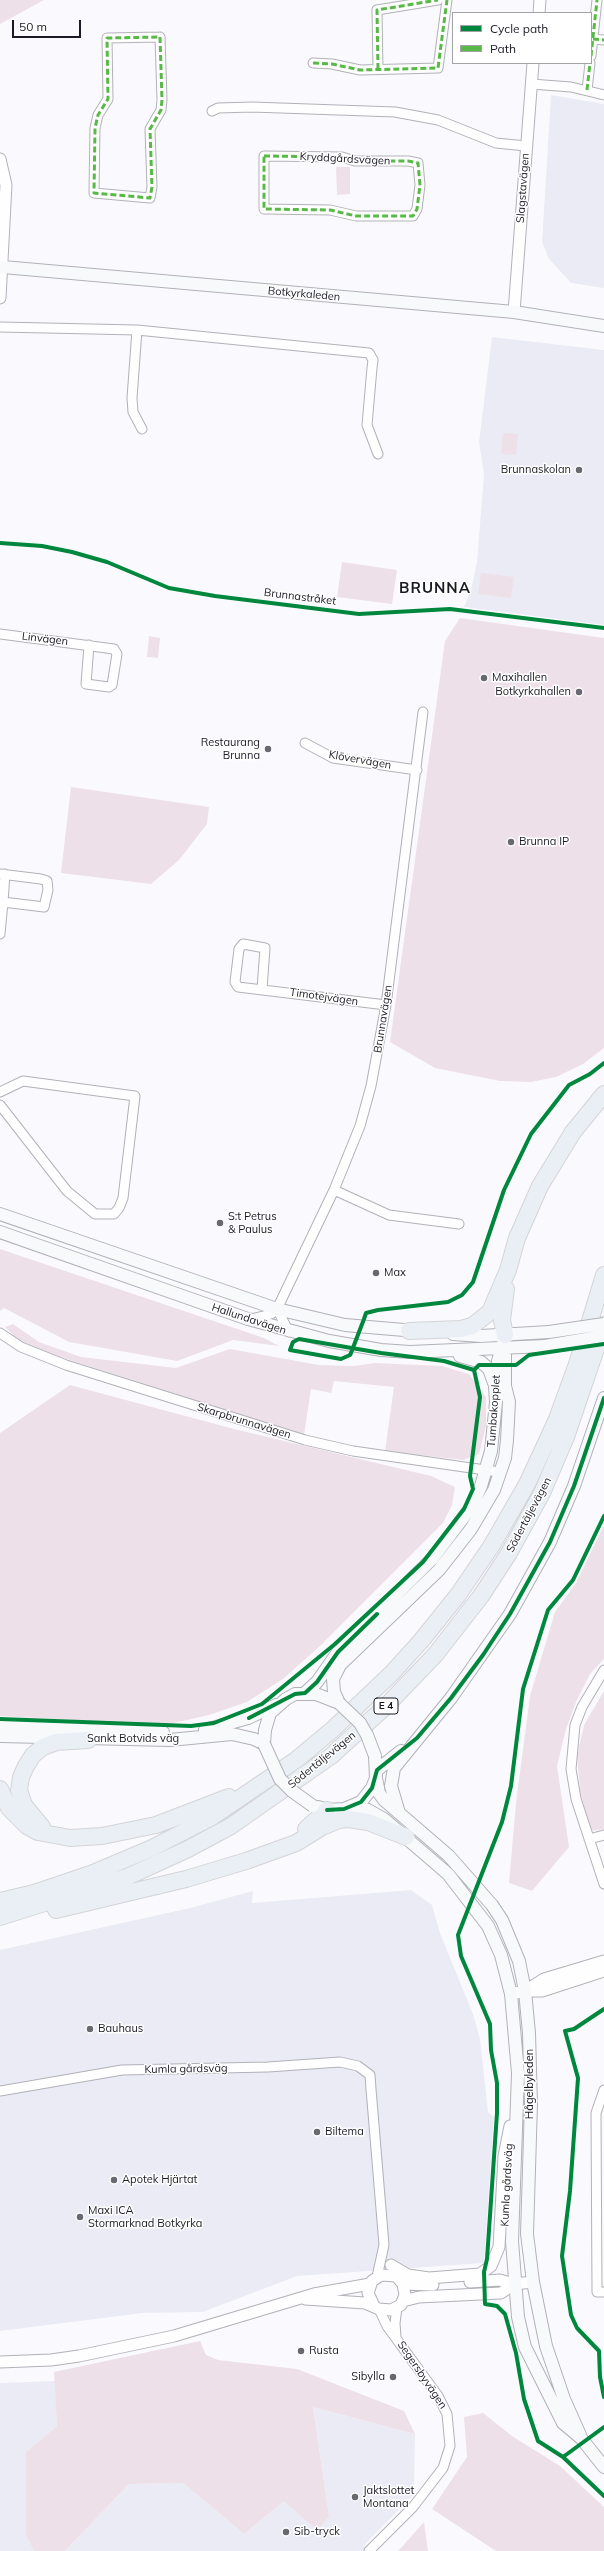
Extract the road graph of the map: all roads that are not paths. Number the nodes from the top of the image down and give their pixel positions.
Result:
1 (438, 0) edge
2 (447, 0) edge
3 (540, 0) edge
4 (597, 0) edge
5 (539, 12) edge
6 (593, 39) junction
7 (604, 40) edge
8 (592, 48) edge
9 (313, 63) dead end
10 (534, 64) edge
11 (590, 64) edge
12 (378, 69) junction
13 (531, 84) junction
14 (587, 90) junction
15 (604, 95) edge
16 (165, 110) joint
17 (212, 111) dead end
18 (526, 146) junction
19 (0, 159) edge
20 (264, 209) joint
21 (3, 267) junction
22 (0, 298) edge
23 (514, 312) junction
24 (604, 326) edge
25 (0, 327) edge
26 (137, 330) junction
27 (142, 430) dead end
28 (378, 454) dead end
29 (0, 634) edge
30 (89, 645) junction
31 (423, 712) dead end
32 (305, 743) dead end
33 (417, 770) junction
34 (2, 874) edge
35 (3, 902) junction
36 (0, 934) edge
37 (262, 989) junction
38 (386, 1005) junction
39 (0, 1092) edge
40 (604, 1094) edge
41 (0, 1105) edge
42 (334, 1190) junction
43 (0, 1214) edge
44 (459, 1224) dead end
45 (0, 1232) edge
46 (508, 1270) junction
47 (604, 1275) edge
48 (277, 1309) junction
49 (248, 1319) junction
50 (604, 1324) edge
51 (409, 1331) junction
52 (289, 1332) junction
53 (0, 1333) edge
54 (604, 1336) edge
55 (503, 1342) junction
56 (527, 1348) junction
57 (413, 1352) junction
58 (495, 1386) junction
59 (604, 1398) edge
60 (509, 1402) junction
61 (487, 1469) junction
62 (499, 1472) junction
63 (604, 1670) edge
64 (305, 1693) junction
65 (328, 1694) junction
66 (277, 1705) junction
67 (0, 1725) edge
68 (0, 1736) edge
69 (417, 1738) junction
70 (88, 1740) junction
71 (264, 1744) junction
72 (376, 1774) junction
73 (262, 1784) junction
74 (0, 1789) edge
75 (352, 1807) junction
76 (320, 1808) junction
77 (399, 1813) junction
78 (604, 1834) edge
79 (55, 1837) junction
80 (406, 1837) junction
81 (589, 1839) junction
82 (273, 1851) junction
83 (604, 1884) edge
84 (0, 1901) edge
85 (0, 1917) edge
86 (0, 1924) edge
87 (604, 1961) edge
88 (604, 1971) edge
89 (525, 1991) junction
90 (511, 1994) junction
91 (518, 2073) junction
92 (604, 2090) edge
93 (0, 2091) edge
94 (510, 2126) junction
95 (384, 2245) junction
96 (391, 2265) junction
97 (400, 2280) junction
98 (374, 2281) junction
99 (473, 2281) junction
100 (533, 2282) junction
101 (514, 2284) junction
102 (604, 2292) edge
103 (301, 2298) junction
104 (400, 2304) junction
105 (376, 2307) junction
106 (396, 2337) junction
107 (0, 2362) edge
108 (581, 2438) junction
109 (604, 2467) edge
110 (369, 2551) edge

1 - 12 street
2 - 12 street
3 - 5 street
4 - 6 street
6 - 7 street
6 - 8 street
9 - 12 street
10 - 13 street, Slagstavägen
11 - 14 street
13 - 14 street
13 - 18 street, Slagstavägen
14 - 15 street
16 - 16 street
17 - 18 street
18 - 23 street, Slagstavägen
19 - 21 street
20 - 20 street, Kryddgårdsvägen
21 - 22 street
21 - 23 main road, Botkyrkaleden
23 - 24 main road, Botkyrkaleden
25 - 26 street
26 - 27 street
26 - 28 street
29 - 30 street, Linvägen
30 - 30 street, Linvägen
31 - 33 street, Brunnavägen
32 - 33 street, Klövervägen
33 - 38 street, Brunnavägen
34 - 35 street
34 - 35 street
35 - 36 street
37 - 37 street, Timotejvägen
37 - 38 street, Timotejvägen
38 - 42 street, Brunnavägen
39 - 41 street
40 - 46 highway
42 - 44 street
42 - 48 street, Brunnavägen
43 - 48 main road, Hallundavägen
45 - 49 main road, Hallundavägen
46 - 51 highway
46 - 55 highway
47 - 73 highway, E 4
48 - 49 street
48 - 51 main road, Hallundavägen
48 - 52 street
49 - 52 main road, Hallundavägen
50 - 55 main road, Hallundavägen, bridge
50 - 85 highway, Södertäljevägen / E 4
51 - 55 main road, Hallundavägen
52 - 57 main road, Hallundavägen
53 - 61 street, Skarpbrunnavägen
54 - 56 main road, Hallundavägen, bridge
55 - 56 main road, Hallundavägen
55 - 57 main road, Hallundavägen
55 - 58 main road, Tumbakopplet
55 - 60 main road, Tumbakopplet
56 - 60 main road, Tumbakopplet
57 - 58 main road
58 - 61 main road, Tumbakopplet
59 - 69 main road
60 - 62 main road, Tumbakopplet
61 - 62 street, Skarpbrunnavägen
61 - 64 main road, Tumbakopplet
62 - 65 main road, Tumbakopplet
63 - 81 street
64 - 65 main road
64 - 66 main road
65 - 72 main road, bridge
66 - 67 main road, Sankt Botvids väg
66 - 71 main road
68 - 70 main road, Sankt Botvids väg
69 - 72 main road
69 - 77 main road
70 - 71 main road, Sankt Botvids väg
70 - 79 highway
71 - 76 main road, bridge
72 - 75 main road
72 - 77 main road, Hågelbyleden
73 - 79 highway
73 - 84 highway, E 4
74 - 79 highway
75 - 76 main road
75 - 80 main road, Hågelbyleden
76 - 82 highway
77 - 89 main road, Hågelbyleden
78 - 81 street
80 - 82 highway
80 - 90 main road, Hågelbyleden
81 - 83 street
82 - 86 highway
87 - 89 street
88 - 89 street
89 - 90 street
89 - 100 main road, Hågelbyleden
90 - 91 main road, Hågelbyleden
91 - 94 street, Kumla gårdsväg
91 - 101 main road, Hågelbyleden
92 - 102 street
93 - 95 street, Kumla gårdsväg
94 - 96 street
94 - 99 street, Kumla gårdsväg
95 - 96 street
95 - 98 street
96 - 97 street
97 - 98 street, Kumla gårdsväg
97 - 99 street, Kumla gårdsväg
97 - 104 street
98 - 103 street, Kumla gårdsväg
98 - 105 street
99 - 101 street, Kumla gårdsväg
100 - 101 street, Kumla gårdsväg
100 - 108 main road, Hågelbyleden
101 - 104 street, Kumla gårdsväg
101 - 108 main road, Hågelbyleden
103 - 105 street, Kumla gårdsväg
103 - 107 street, Kumla gårdsväg
104 - 105 street, Kumla gårdsväg
104 - 106 street, Segersbyvägen
105 - 106 street, Segersbyvägen
106 - 110 street, Segersbyvägen
108 - 109 main road, Hågelbyleden

